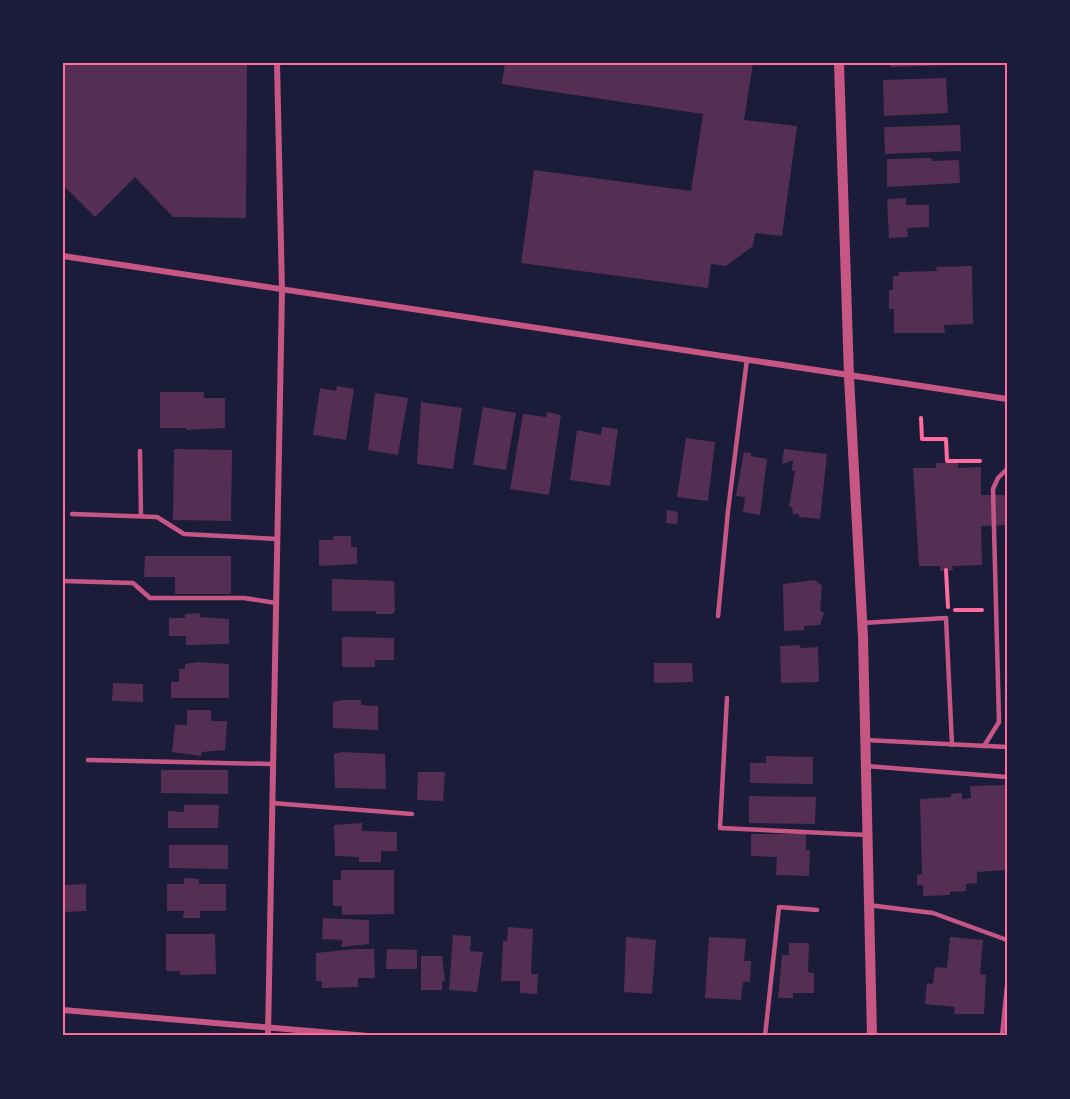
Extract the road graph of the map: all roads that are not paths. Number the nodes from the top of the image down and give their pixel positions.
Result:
1 (277, 63) edge
2 (838, 63) edge
3 (63, 256) edge
4 (282, 291) junction
5 (747, 358) junction
6 (849, 377) junction
7 (1007, 399) edge
8 (140, 451) dead end
9 (1007, 469) edge
10 (72, 514) dead end
11 (141, 516) junction
12 (277, 539) junction
13 (63, 581) edge
14 (276, 603) junction
15 (718, 616) dead end
16 (862, 623) junction
17 (727, 698) dead end
18 (865, 740) junction
19 (952, 745) junction
20 (984, 746) junction
21 (1007, 747) edge
22 (88, 760) dead end
23 (272, 764) junction
24 (866, 766) junction
25 (1007, 777) edge
26 (272, 803) junction
27 (412, 814) dead end
28 (867, 835) junction
29 (868, 905) junction
30 (817, 910) dead end
31 (1007, 940) edge
32 (1007, 986) edge
33 (63, 1010) edge
34 (268, 1027) junction
35 (268, 1036) edge
36 (368, 1036) edge
37 (765, 1036) edge
38 (872, 1036) edge
39 (1002, 1036) edge

1 - 4 street
2 - 6 street
3 - 4 street
4 - 5 street
4 - 12 street
5 - 6 street
5 - 15 lane
6 - 7 street
6 - 16 street
8 - 11 lane
9 - 20 lane
10 - 11 lane
11 - 12 lane
12 - 14 street
13 - 14 lane
14 - 23 street
16 - 18 street
16 - 19 lane
17 - 28 lane
18 - 19 lane
18 - 24 street
19 - 20 lane
20 - 21 lane
22 - 23 lane
23 - 26 street
24 - 25 lane
24 - 28 street
26 - 27 lane
26 - 34 street
28 - 29 street
29 - 31 lane
29 - 38 street
30 - 37 lane
32 - 39 lane
33 - 34 street
34 - 35 street
34 - 36 street

